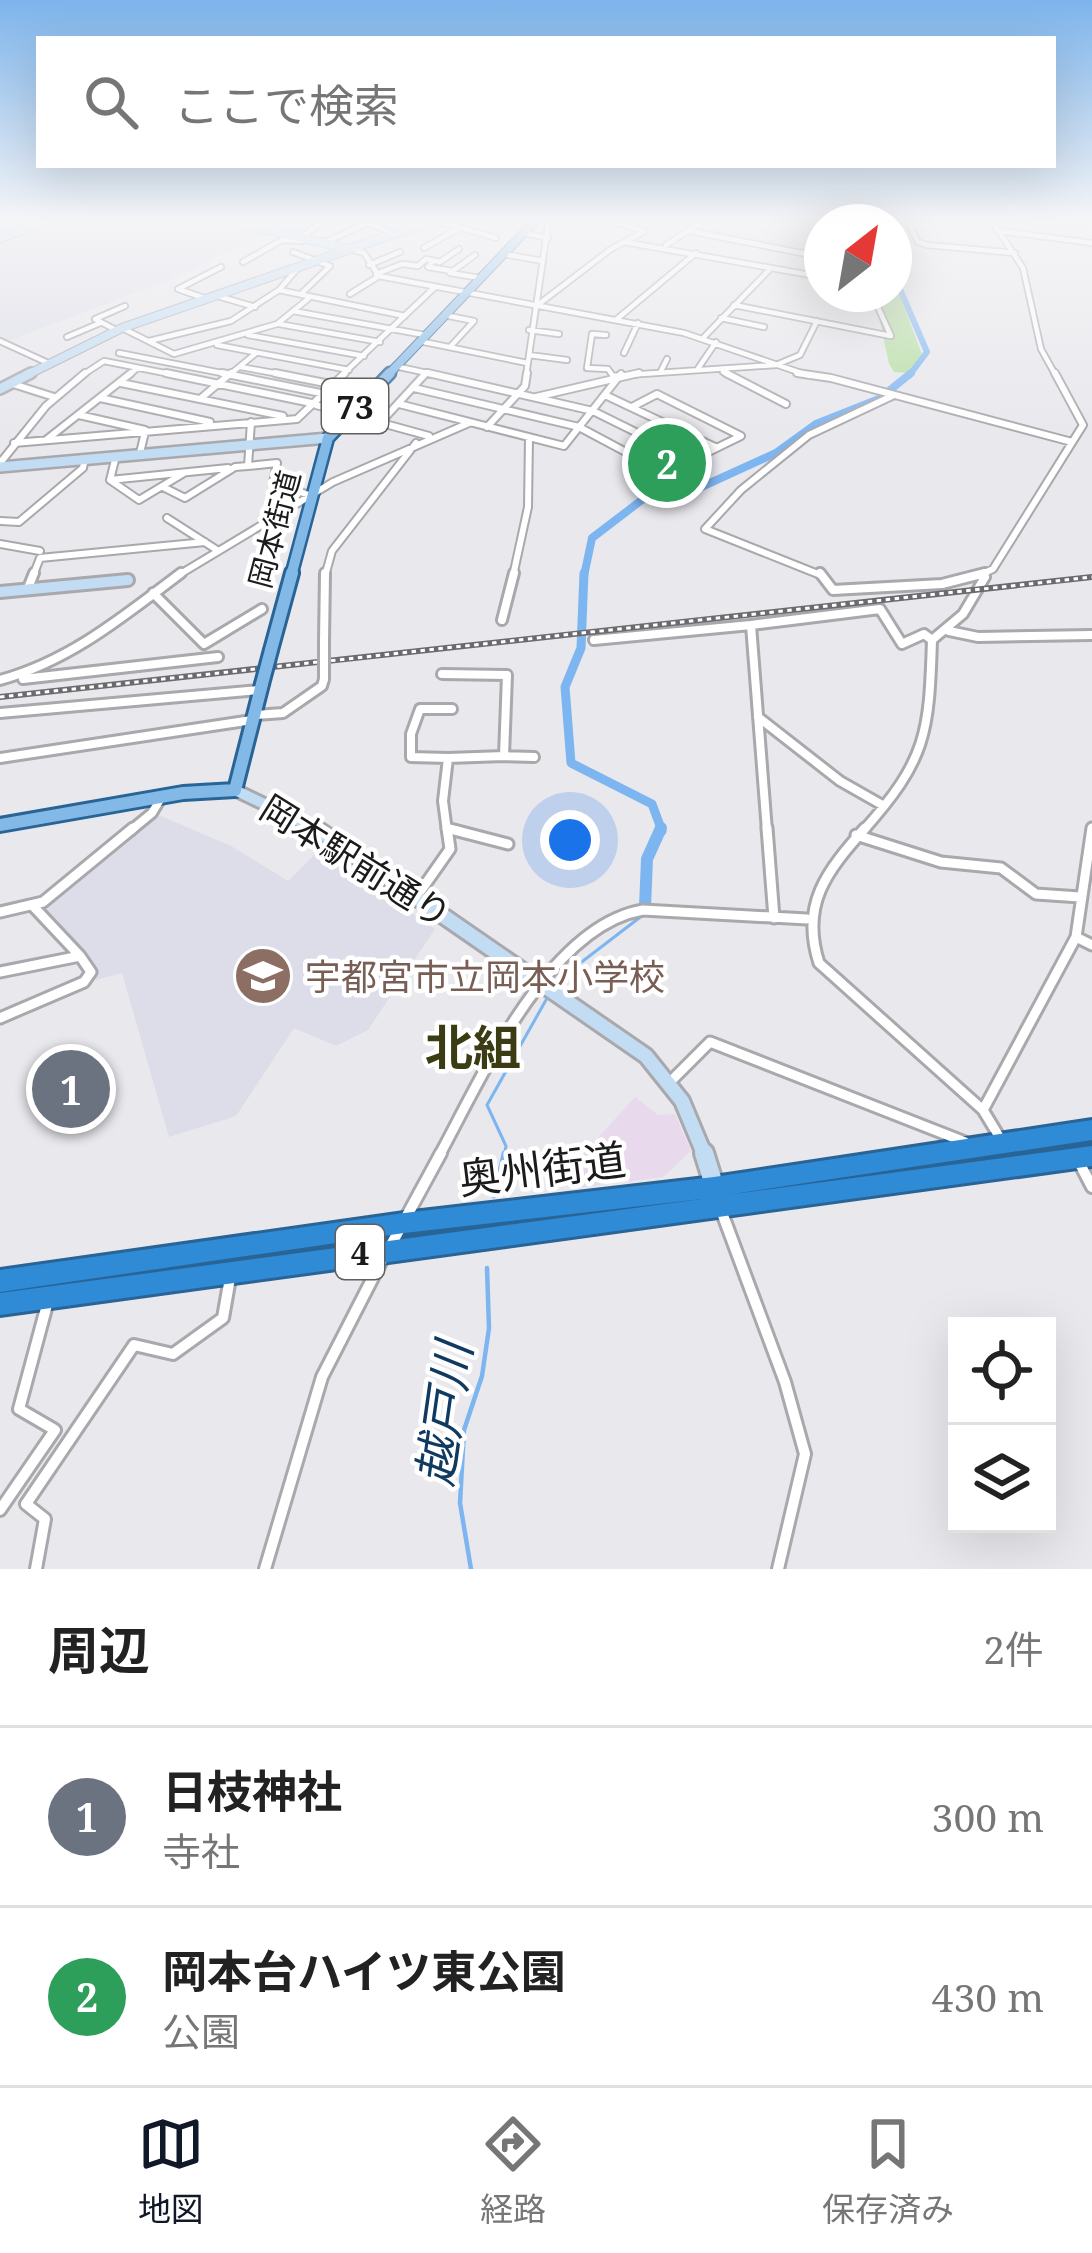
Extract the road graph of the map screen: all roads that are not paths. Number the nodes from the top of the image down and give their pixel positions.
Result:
1 (188, 291) edge
2 (221, 291) edge
3 (277, 291) edge
4 (286, 291) edge
5 (304, 291) edge
6 (354, 291) edge
7 (432, 291) edge
8 (461, 291) edge
9 (538, 291) edge
10 (554, 291) edge
11 (650, 291) edge
12 (748, 291) edge
13 (1025, 291) edge
14 (466, 292) junction
15 (301, 294) junction
16 (350, 294) dead end
17 (208, 296) junction
18 (308, 299) junction
19 (382, 302) dead end
20 (536, 304) junction
21 (734, 305) junction
22 (125, 306) dead end
23 (255, 307) junction
24 (373, 310) junction
25 (293, 311) junction
26 (880, 312) edge
27 (444, 315) junction
28 (406, 316) junction
29 (721, 318) junction
30 (617, 319) junction
31 (230, 321) junction
32 (817, 321) junction
33 (102, 322) junction
34 (638, 323) junction
35 (277, 324) junction
36 (764, 327) dead end
37 (119, 329) junction
38 (393, 329) junction
39 (529, 330) junction
40 (684, 333) junction
41 (249, 334) junction
42 (560, 334) dead end
43 (606, 335) dead end
44 (67, 338) dead end
45 (422, 338) junction
46 (703, 338) junction
47 (0, 341) edge
48 (149, 341) junction
49 (380, 342) junction
50 (717, 342) junction
51 (217, 345) junction
52 (673, 346) dead end
53 (450, 347) junction
54 (119, 353) dead end
55 (256, 353) junction
56 (624, 353) dead end
57 (529, 355) junction
58 (365, 356) junction
59 (641, 356) dead end
60 (667, 359) dead end
61 (568, 360) dead end
62 (48, 364) junction
63 (527, 364) junction
64 (776, 365) junction
65 (394, 366) junction
66 (241, 367) junction
67 (139, 368) junction
68 (351, 370) junction
69 (661, 370) junction
70 (697, 370) junction
71 (722, 371) junction
72 (426, 373) junction
73 (636, 373) junction
74 (230, 375) junction
75 (617, 375) junction
76 (11, 383) junction
77 (121, 383) junction
78 (218, 384) junction
79 (335, 385) junction
80 (414, 388) junction
81 (0, 389) edge
82 (584, 393) dead end
83 (326, 394) junction
84 (517, 394) junction
85 (605, 394) junction
86 (891, 395) junction
87 (54, 397) junction
88 (100, 398) junction
89 (200, 398) junction
90 (534, 398) junction
91 (360, 401) junction
92 (316, 404) junction
93 (399, 404) junction
94 (786, 404) dead end
95 (573, 406) junction
96 (632, 406) junction
97 (503, 409) junction
98 (593, 411) junction
99 (348, 414) junction
100 (79, 415) junction
101 (296, 418) junction
102 (251, 422) junction
103 (380, 423) junction
104 (469, 423) junction
105 (221, 425) junction
106 (1083, 425) junction
107 (487, 427) junction
108 (579, 427) junction
109 (1092, 427) edge
110 (146, 432) junction
111 (430, 437) junction
112 (529, 437) junction
113 (328, 438) junction
114 (44, 441) junction
115 (417, 442) junction
116 (1072, 442) junction
117 (14, 443) junction
118 (250, 443) junction
119 (660, 444) junction
120 (717, 448) junction
121 (140, 454) junction
122 (116, 455) junction
123 (86, 458) junction
124 (0, 465) edge
125 (248, 466) junction
126 (235, 467) junction
127 (187, 471) junction
128 (110, 480) junction
129 (163, 487) junction
130 (310, 495) junction
131 (167, 518) dead end
132 (0, 521) edge
133 (205, 542) junction
134 (0, 544) edge
135 (217, 550) junction
136 (40, 551) dead end
137 (986, 576) junction
138 (128, 580) dead end
139 (28, 590) junction
140 (0, 592) edge
141 (153, 592) junction
142 (262, 609) dead end
143 (502, 620) dead end
144 (751, 626) junction
145 (947, 631) junction
146 (1092, 635) edge
147 (594, 640) dead end
148 (932, 640) junction
149 (218, 657) dead end
150 (442, 674) dead end
151 (12, 678) junction
152 (0, 680) edge
153 (261, 687) junction
154 (452, 710) dead end
155 (0, 713) edge
156 (254, 717) junction
157 (758, 717) junction
158 (504, 757) junction
159 (534, 757) dead end
160 (0, 758) edge
161 (448, 758) junction
162 (235, 790) junction
163 (162, 796) junction
164 (884, 806) junction
165 (0, 825) edge
166 (1092, 827) edge
167 (450, 829) junction
168 (856, 835) junction
169 (508, 844) dead end
170 (416, 897) junction
171 (1080, 897) junction
172 (33, 906) junction
173 (0, 912) edge
174 (774, 918) junction
175 (807, 919) junction
176 (1076, 937) junction
177 (1092, 946) edge
178 (80, 956) junction
179 (0, 972) edge
180 (545, 985) junction
181 (0, 1018) edge
182 (671, 1081) junction
183 (983, 1110) junction
184 (1092, 1130) edge
185 (1002, 1142) junction
186 (975, 1146) junction
187 (1085, 1157) edge
188 (1092, 1187) edge
189 (718, 1197) junction
190 (404, 1223) junction
191 (389, 1248) junction
192 (232, 1270) junction
193 (0, 1281) edge
194 (49, 1296) junction
195 (0, 1304) edge
196 (0, 1510) edge
197 (36, 1569) edge
198 (265, 1569) edge
199 (778, 1569) edge

1 - 17 street
2 - 17 street
3 - 23 street
4 - 15 street
5 - 15 street
6 - 16 street
7 - 28 street
8 - 14 street
9 - 20 street
10 - 20 street
11 - 30 street
12 - 21 street
13 - 106 street
14 - 20 street
14 - 27 main road, 岡本街道 / 73
15 - 18 street
17 - 23 street
17 - 37 street
18 - 24 street
18 - 25 street
19 - 24 street
20 - 30 street
20 - 39 street
21 - 29 street
21 - 32 street
22 - 33 street
23 - 31 street
24 - 28 street
25 - 35 street
25 - 38 street
26 - 32 street
27 - 45 main road, 岡本街道 / 73
27 - 53 street
28 - 38 street
29 - 36 street
29 - 46 street
30 - 34 street
31 - 41 street
31 - 48 street
32 - 64 street
33 - 37 street
33 - 44 street
34 - 40 street
34 - 56 street
35 - 41 street
35 - 49 street
37 - 48 street
37 - 62 street
38 - 45 street
38 - 49 street
39 - 42 street
39 - 57 street
40 - 46 street
40 - 52 street
41 - 51 street
41 - 58 street
43 - 75 street
45 - 53 street
45 - 65 main road, 岡本街道 / 73
46 - 50 street
47 - 62 street
48 - 51 street
49 - 58 street
50 - 64 street
50 - 70 street
51 - 55 street
53 - 63 street
54 - 74 street
55 - 66 street
55 - 68 street
57 - 61 street
57 - 63 street
58 - 68 street
59 - 73 street
60 - 69 street
62 - 76 street
63 - 84 street
64 - 71 street
64 - 86 street
65 - 72 street
65 - 91 main road, 岡本街道 / 73
66 - 74 street
66 - 79 street
67 - 77 street
67 - 78 street
67 - 87 street
68 - 79 street
69 - 70 street
69 - 73 street
70 - 71 street
71 - 94 street
72 - 80 street
72 - 84 street
73 - 75 street
74 - 78 street
74 - 83 street
75 - 85 street
75 - 90 street
76 - 81 street
76 - 87 street
77 - 88 street
77 - 89 street
78 - 89 street
78 - 92 street
79 - 83 street
80 - 93 street
80 - 97 street
82 - 95 street
83 - 91 street
83 - 92 street
84 - 90 street
84 - 97 street
85 - 96 street
85 - 98 street
86 - 116 street
86 - 137 street
87 - 117 street
88 - 100 street
88 - 105 street
89 - 101 street
90 - 95 street
91 - 99 main road, 岡本街道 / 73
92 - 99 street
92 - 101 street
93 - 103 street
93 - 104 street
95 - 98 street
96 - 120 street
96 - 120 street
97 - 107 street
97 - 108 street
98 - 108 street
98 - 119 street
99 - 103 street
99 - 113 main road, 岡本街道 / 73
100 - 110 street
100 - 114 street
101 - 102 street
102 - 105 street
102 - 118 street
103 - 111 street
104 - 107 street
104 - 111 street
105 - 110 street
106 - 109 street
106 - 116 street
107 - 112 street
108 - 112 street
108 - 119 street
110 - 114 street
110 - 121 street
111 - 115 street
112 - 143 street
113 - 118 street
113 - 130 main road, 岡本街道 / 73
114 - 117 street
115 - 130 street
115 - 156 street, bridge
116 - 137 street
117 - 124 street
118 - 121 street
118 - 125 street
119 - 120 street
121 - 122 street
122 - 123 street
122 - 128 street
123 - 124 street
123 - 132 street
125 - 126 street
125 - 130 street
126 - 127 street
126 - 129 street
127 - 128 street
127 - 129 street
128 - 129 street
130 - 135 street
130 - 153 main road, 岡本街道 / 73, bridge
131 - 133 street
133 - 135 street
133 - 139 street
134 - 136 street
135 - 141 street
137 - 145 street
138 - 139 street
139 - 140 street
141 - 142 street
141 - 151 street
144 - 147 street
144 - 148 street
144 - 157 street
145 - 146 street
145 - 148 street
148 - 164 street
149 - 151 street
150 - 158 street
151 - 152 street
153 - 155 street
153 - 156 main road, 73
154 - 161 street
156 - 160 street
156 - 162 main road, 73
157 - 164 street
157 - 174 street
158 - 159 street
158 - 161 street
161 - 167 street
162 - 163 main road, 岡本駅前通り
162 - 170 street, 岡本駅前通り
163 - 165 main road, 岡本駅前通り
163 - 172 street
164 - 168 street
166 - 171 street
167 - 169 street
167 - 170 street
168 - 171 street
168 - 175 street
170 - 180 street, 岡本駅前通り
171 - 176 street
172 - 173 street
172 - 178 street
174 - 175 street
174 - 180 street
175 - 183 street
176 - 177 street
176 - 183 street
178 - 179 street
178 - 181 street
180 - 182 street, 岡本駅前通り
180 - 190 street
182 - 186 street
182 - 189 street, 岡本駅前通り
183 - 185 street
184 - 185 highway, 奥州街道 / 4
185 - 186 highway, 奥州街道 / 4
186 - 189 highway, 奥州街道 / 4
187 - 188 street
187 - 189 highway, 奥州街道 / 4
189 - 190 highway, 奥州街道 / 4
189 - 191 highway, 奥州街道 / 4
189 - 199 street
190 - 191 street
190 - 193 highway, 奥州街道 / 4
191 - 192 highway, 奥州街道 / 4
191 - 198 street
192 - 194 highway, 奥州街道 / 4
192 - 197 street
194 - 195 highway, 奥州街道 / 4
194 - 196 street

